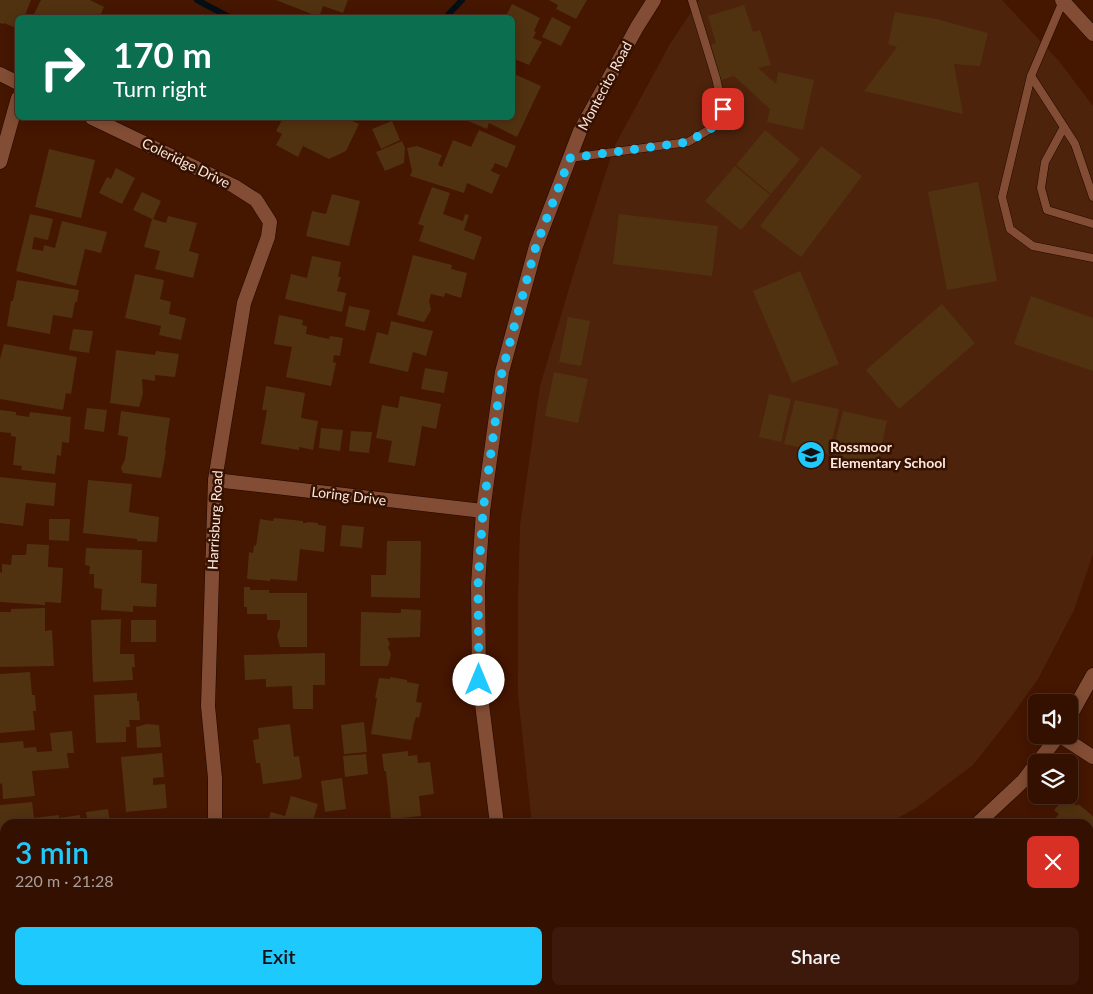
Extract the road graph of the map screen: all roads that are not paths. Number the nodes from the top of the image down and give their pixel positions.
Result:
1 (654, 0) edge
2 (692, 0) edge
3 (1062, 0) edge
4 (1093, 34) edge
5 (0, 74) edge
6 (1030, 76) junction
7 (15, 82) edge
8 (15, 109) edge
9 (96, 120) edge
10 (1064, 128) junction
11 (570, 158) junction
12 (0, 162) edge
13 (1093, 197) edge
14 (270, 222) joint
15 (1093, 224) edge
16 (1093, 258) edge
17 (215, 480) junction
18 (483, 511) junction
19 (1093, 675) edge
20 (1078, 702) edge
21 (1052, 744) edge
22 (1073, 744) edge
23 (1044, 754) edge
24 (1093, 757) edge
25 (1028, 775) edge
26 (215, 819) edge
27 (496, 819) edge
28 (982, 819) edge

1 - 11 street, Montecito Road
2 - 11 lane
3 - 4 street
3 - 6 lane
5 - 7 street
6 - 10 lane
6 - 16 lane
8 - 12 street
9 - 14 street, Coleridge Drive
10 - 13 lane
10 - 15 lane
11 - 18 street, Montecito Road
14 - 17 street, Harrisburg Road
17 - 18 street, Loring Drive
17 - 26 street, Harrisburg Road
18 - 27 street, Montecito Road
19 - 20 street
21 - 23 street
22 - 24 street
25 - 28 street

